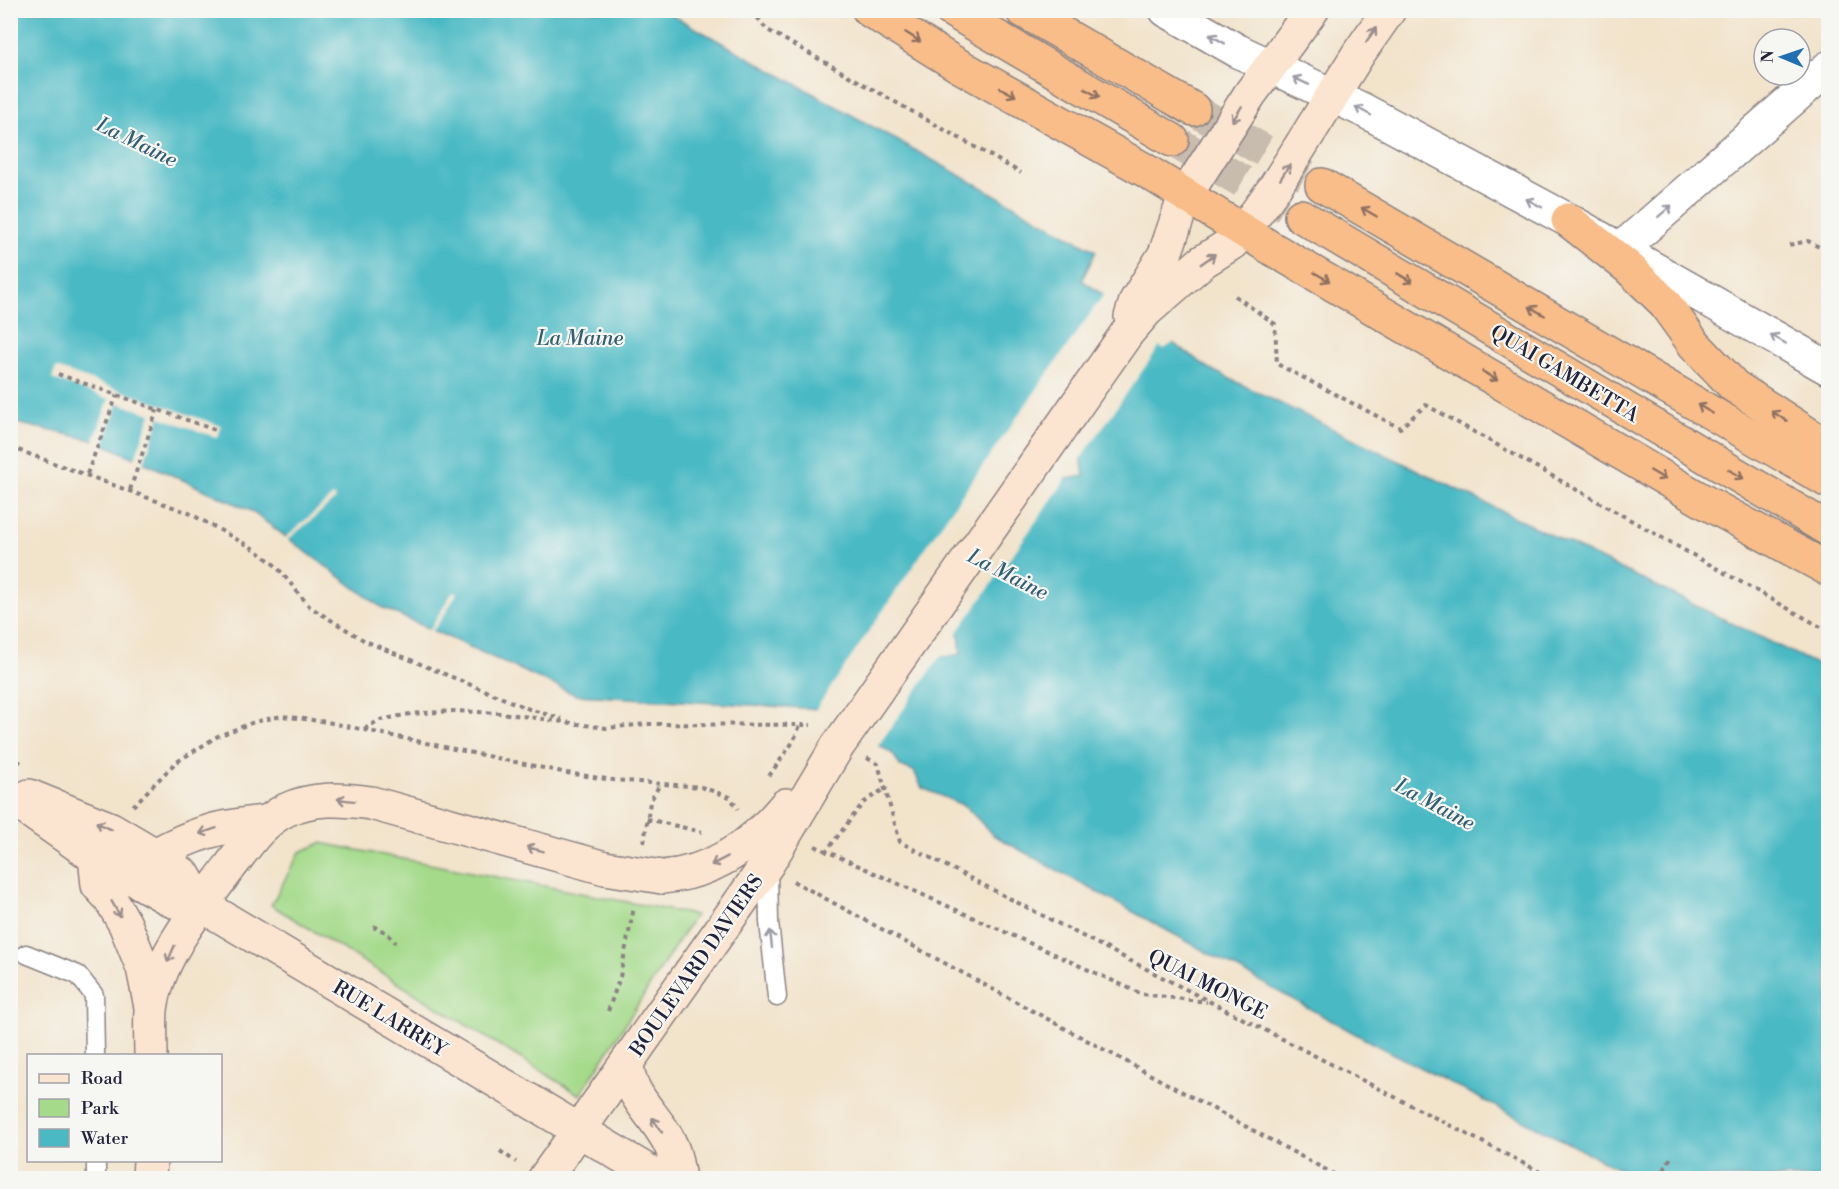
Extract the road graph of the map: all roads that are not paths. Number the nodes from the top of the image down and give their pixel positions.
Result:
1 (869, 10) edge
2 (951, 10) edge
3 (1022, 10) edge
4 (1166, 10) edge
5 (1312, 10) edge
6 (1389, 10) edge
7 (1269, 66) junction
8 (1828, 68) edge
9 (1333, 96) junction
10 (1193, 109) tunnel mouth
11 (1172, 140) tunnel mouth
12 (1322, 185) tunnel mouth
13 (1185, 196) junction
14 (1301, 216) tunnel mouth
15 (1568, 220) junction
16 (1244, 230) junction
17 (1621, 249) junction
18 (1137, 315) junction
19 (1828, 368) edge
20 (1828, 447) edge
21 (1828, 481) edge
22 (1828, 529) edge
23 (1828, 569) edge
24 (832, 754) junction
25 (10, 789) edge
26 (10, 797) edge
27 (265, 822) junction
28 (155, 855) junction
29 (95, 857) junction
30 (777, 870) junction
31 (200, 904) junction
32 (26, 954) dead end
33 (777, 998) dead end
34 (151, 1009) junction
35 (95, 1054) edge
36 (151, 1054) edge
37 (627, 1063) junction
38 (579, 1132) junction
39 (96, 1162) edge
40 (150, 1162) edge
41 (532, 1171) edge
42 (96, 1179) edge
43 (149, 1179) edge
44 (659, 1179) edge
45 (679, 1179) edge

1 -> 13 highway
2 -> 11 highway
3 - 10 highway
7 -> 4 street
5 - 7 main road
9 -> 6 main road
9 -> 7 street
7 -> 13 main road
17 -> 8 street
15 -> 9 street
16 -> 9 main road
21 -> 12 highway, QUAI GAMBETTA
13 - 16 highway
13 - 18 main road
14 -> 22 highway, QUAI GAMBETTA
15 - 17 street
20 -> 15 highway
18 -> 16 main road
16 -> 23 highway
19 -> 17 street
18 - 24 main road, bridge
24 -> 27 main road, bridge
24 - 30 main road, BOULEVARD DAVIERS
28 -> 25 main road
26 - 29 main road, RUE LARREY
27 -> 28 main road
27 - 31 main road
28 - 31 main road
29 - 31 main road, RUE LARREY
29 -> 34 main road
33 -> 30 lane
30 - 37 main road, BOULEVARD DAVIERS
31 -> 34 main road
31 - 38 main road, RUE LARREY
32 - 35 lane
34 - 36 main road
37 - 38 main road, BOULEVARD DAVIERS
45 -> 37 main road
38 - 41 main road, BOULEVARD DAVIERS
38 - 44 main road, RUE LARREY
39 - 42 lane
40 - 43 main road

